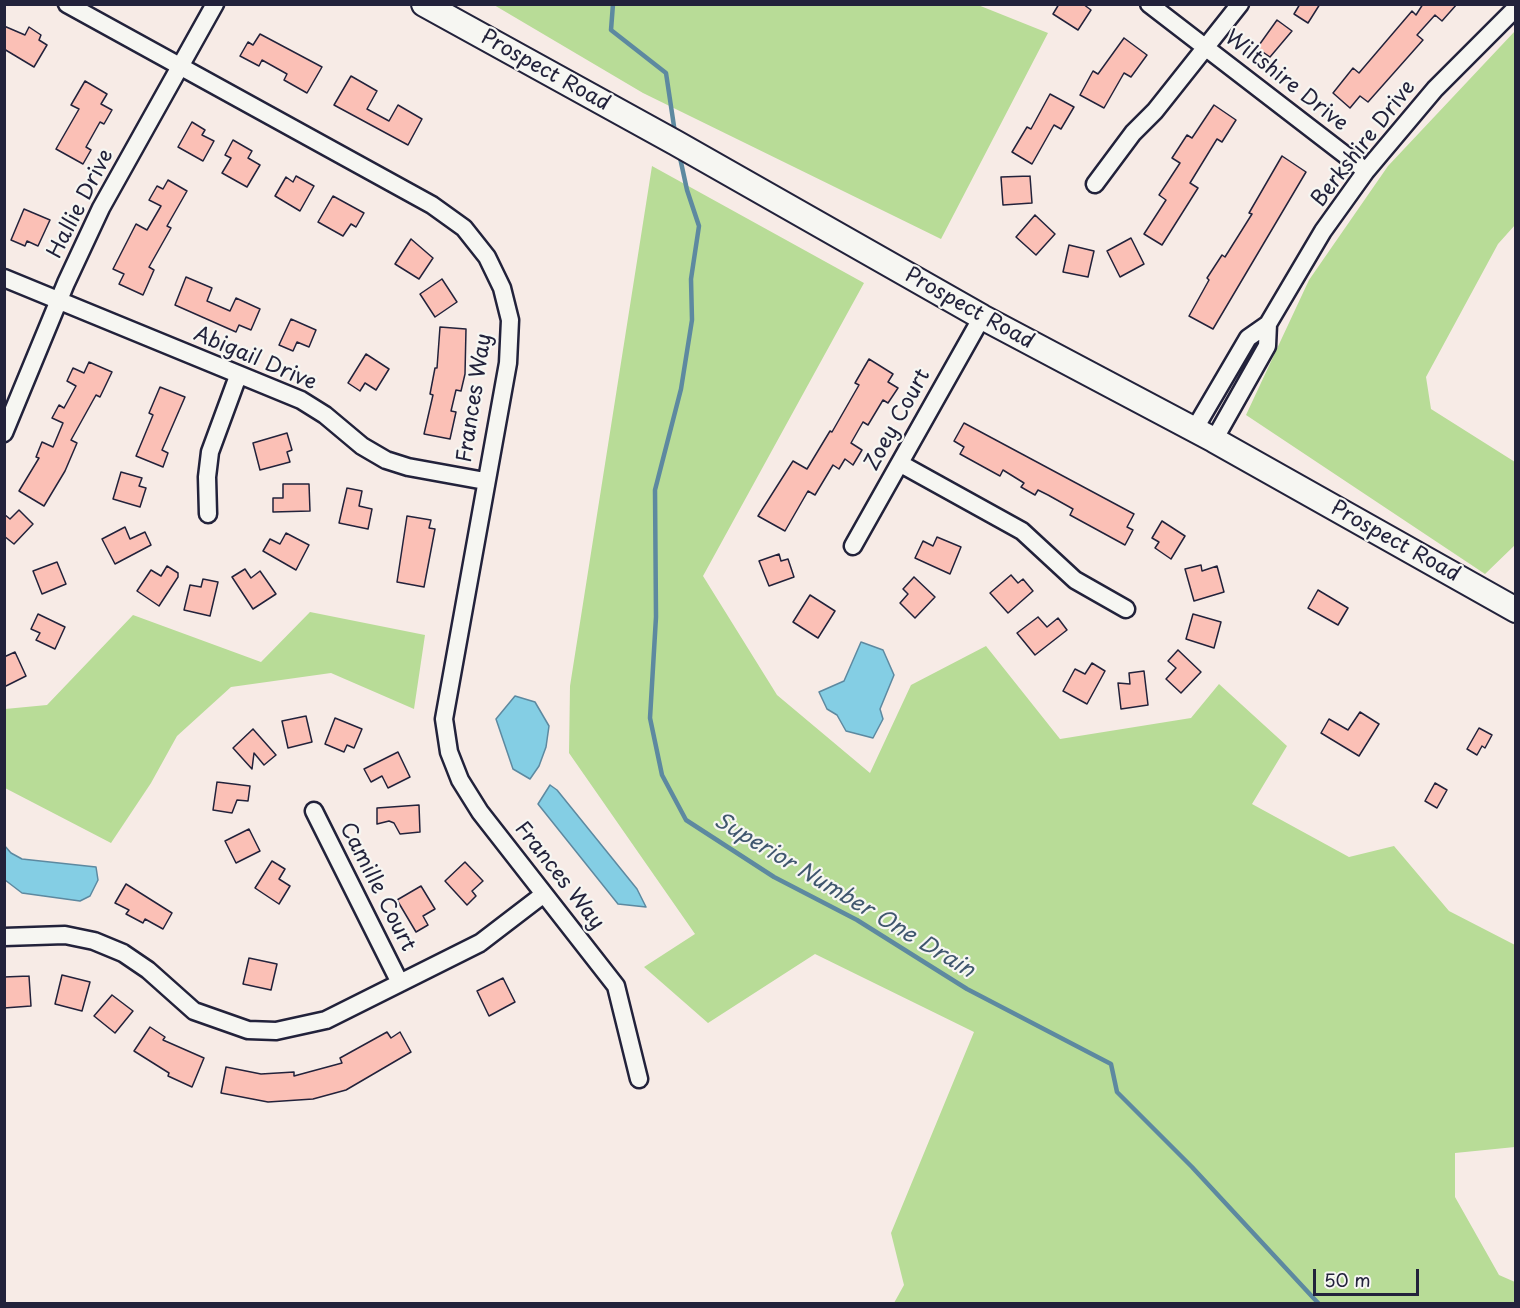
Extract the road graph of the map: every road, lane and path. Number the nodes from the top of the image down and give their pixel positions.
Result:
1 (67, 4) edge
2 (215, 4) edge
3 (424, 4) edge
4 (1149, 4) edge
5 (1240, 4) edge
6 (1515, 8) edge
7 (1206, 48) junction
8 (180, 66) junction
9 (1366, 171) junction
10 (1095, 184) dead end
11 (4, 278) edge
12 (59, 301) junction
13 (982, 317) junction
14 (238, 376) junction
15 (4, 433) edge
16 (1204, 435) junction
17 (901, 464) junction
18 (484, 481) junction
19 (208, 514) dead end
20 (853, 546) dead end
21 (1126, 609) dead end
22 (1515, 610) edge
23 (314, 811) dead end
24 (544, 894) junction
25 (4, 937) edge
26 (400, 983) junction
27 (639, 1079) dead end

1 - 8 street, Frances Way
2 - 8 street, Hallie Drive
3 - 13 main road, Prospect Road
4 - 7 street, Wiltshire Drive
5 - 7 street
6 - 9 street, Berkshire Drive
7 - 9 street, Wiltshire Drive
7 - 10 street
8 - 12 street, Hallie Drive
8 - 18 street, Frances Way
9 - 16 street, Berkshire Drive
11 - 12 street, Abigail Drive
12 - 14 street, Abigail Drive
12 - 15 street, Hallie Drive
13 - 16 main road, Prospect Road
13 - 17 street, Zoey Court
14 - 18 street, Abigail Drive
14 - 19 street
16 - 22 main road, Prospect Road
17 - 20 street, Zoey Court
17 - 21 street
18 - 24 street, Frances Way
23 - 26 street, Camille Court
24 - 26 street
24 - 27 street, Frances Way
25 - 26 street

